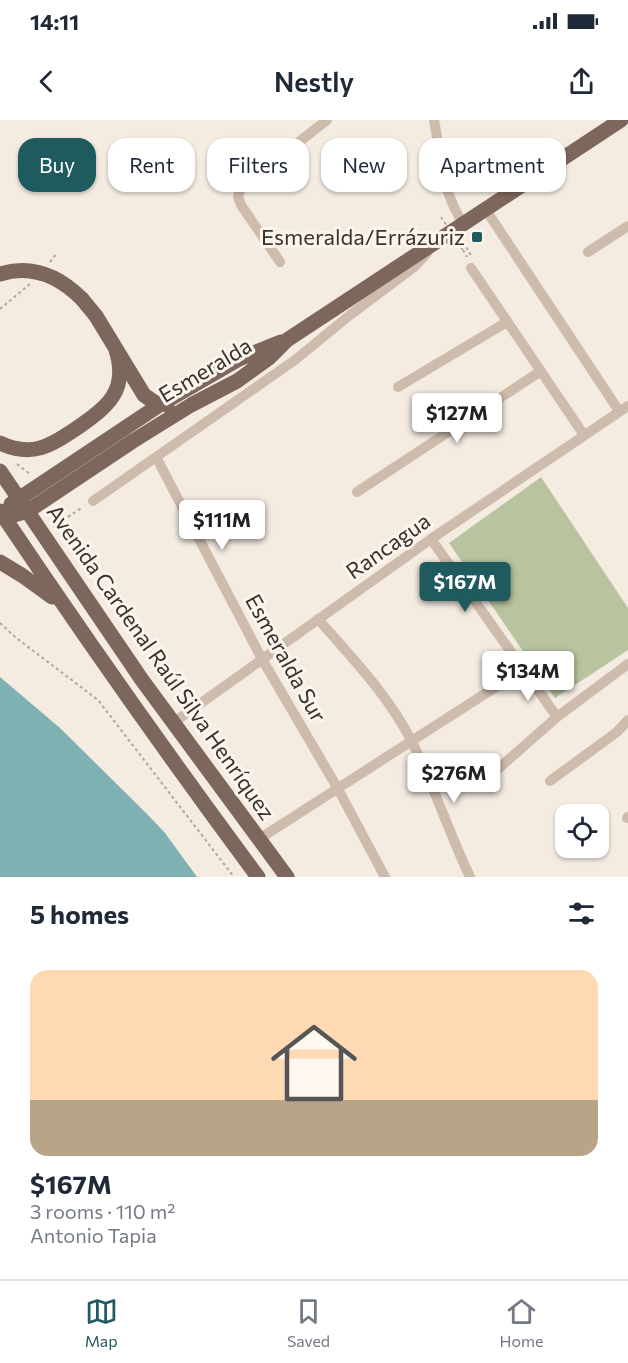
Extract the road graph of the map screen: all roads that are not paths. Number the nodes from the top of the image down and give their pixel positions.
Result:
1 (327, 120) edge
2 (434, 120) edge
3 (621, 120) edge
4 (486, 210) junction
5 (464, 225) junction
6 (628, 226) edge
7 (435, 245) junction
8 (588, 252) dead end
9 (280, 262) dead end
10 (471, 268) dead end
11 (0, 274) edge
12 (507, 322) junction
13 (287, 340) junction
14 (116, 350) junction
15 (541, 371) junction
16 (398, 387) dead end
17 (161, 404) junction
18 (191, 405) junction
19 (624, 408) edge
20 (584, 435) junction
21 (0, 443) edge
22 (156, 457) junction
23 (0, 471) edge
24 (357, 492) dead end
25 (19, 498) junction
26 (93, 501) road end
27 (28, 511) junction
28 (1, 513) edge
29 (430, 539) junction
30 (0, 562) edge
31 (65, 609) junction
32 (318, 619) junction
33 (262, 659) junction
34 (628, 664) edge
35 (522, 670) junction
36 (557, 717) junction
37 (628, 720) edge
38 (173, 723) junction
39 (412, 742) junction
40 (490, 776) dead end
41 (550, 781) dead end
42 (338, 789) junction
43 (259, 839) junction
44 (258, 877) edge
45 (287, 877) edge
46 (385, 877) edge
47 (470, 877) edge

1 - 9 street
2 - 5 street
3 - 4 main road, Esmeralda
4 - 5 main road, Esmeralda
4 - 19 street
5 - 7 main road, Esmeralda
6 - 8 street
7 - 13 main road, Esmeralda
7 - 22 street, Esmeralda
10 - 12 street
11 - 14 main road, bridge
12 - 15 street
12 - 16 street
13 - 17 main road
13 - 18 main road, Esmeralda
14 - 17 main road
14 - 21 main road
15 - 20 street
15 - 24 street
17 - 18 main road
17 - 25 main road
18 - 27 main road, Esmeralda
19 - 20 street, Rancagua
20 - 29 street, Rancagua
22 - 26 street, Esmeralda
22 - 33 street, Esmeralda Sur
23 - 25 main road, Avenida Cardenal Raúl Silva Henríquez
25 - 27 main road, Avenida Cardenal Raúl Silva Henríquez
25 - 28 main road
27 - 28 main road
27 - 38 main road, Avenida Cardenal Raúl Silva Henríquez
28 - 31 main road, Avenida Cardenal Raúl Silva Henríquez
29 - 32 street, Rancagua
29 - 35 street
30 - 31 main road
31 - 44 main road, Avenida Cardenal Raúl Silva Henríquez
32 - 33 street, Rancagua
32 - 39 street
33 - 38 street, Rancagua
33 - 42 street, Esmeralda Sur
34 - 36 street
35 - 36 street
35 - 39 street
36 - 40 street
37 - 41 street
38 - 43 main road, Avenida Cardenal Raúl Silva Henríquez
39 - 42 street
39 - 47 street
42 - 43 street
42 - 46 street, Esmeralda Sur
43 - 45 main road, Avenida Cardenal Raúl Silva Henríquez

